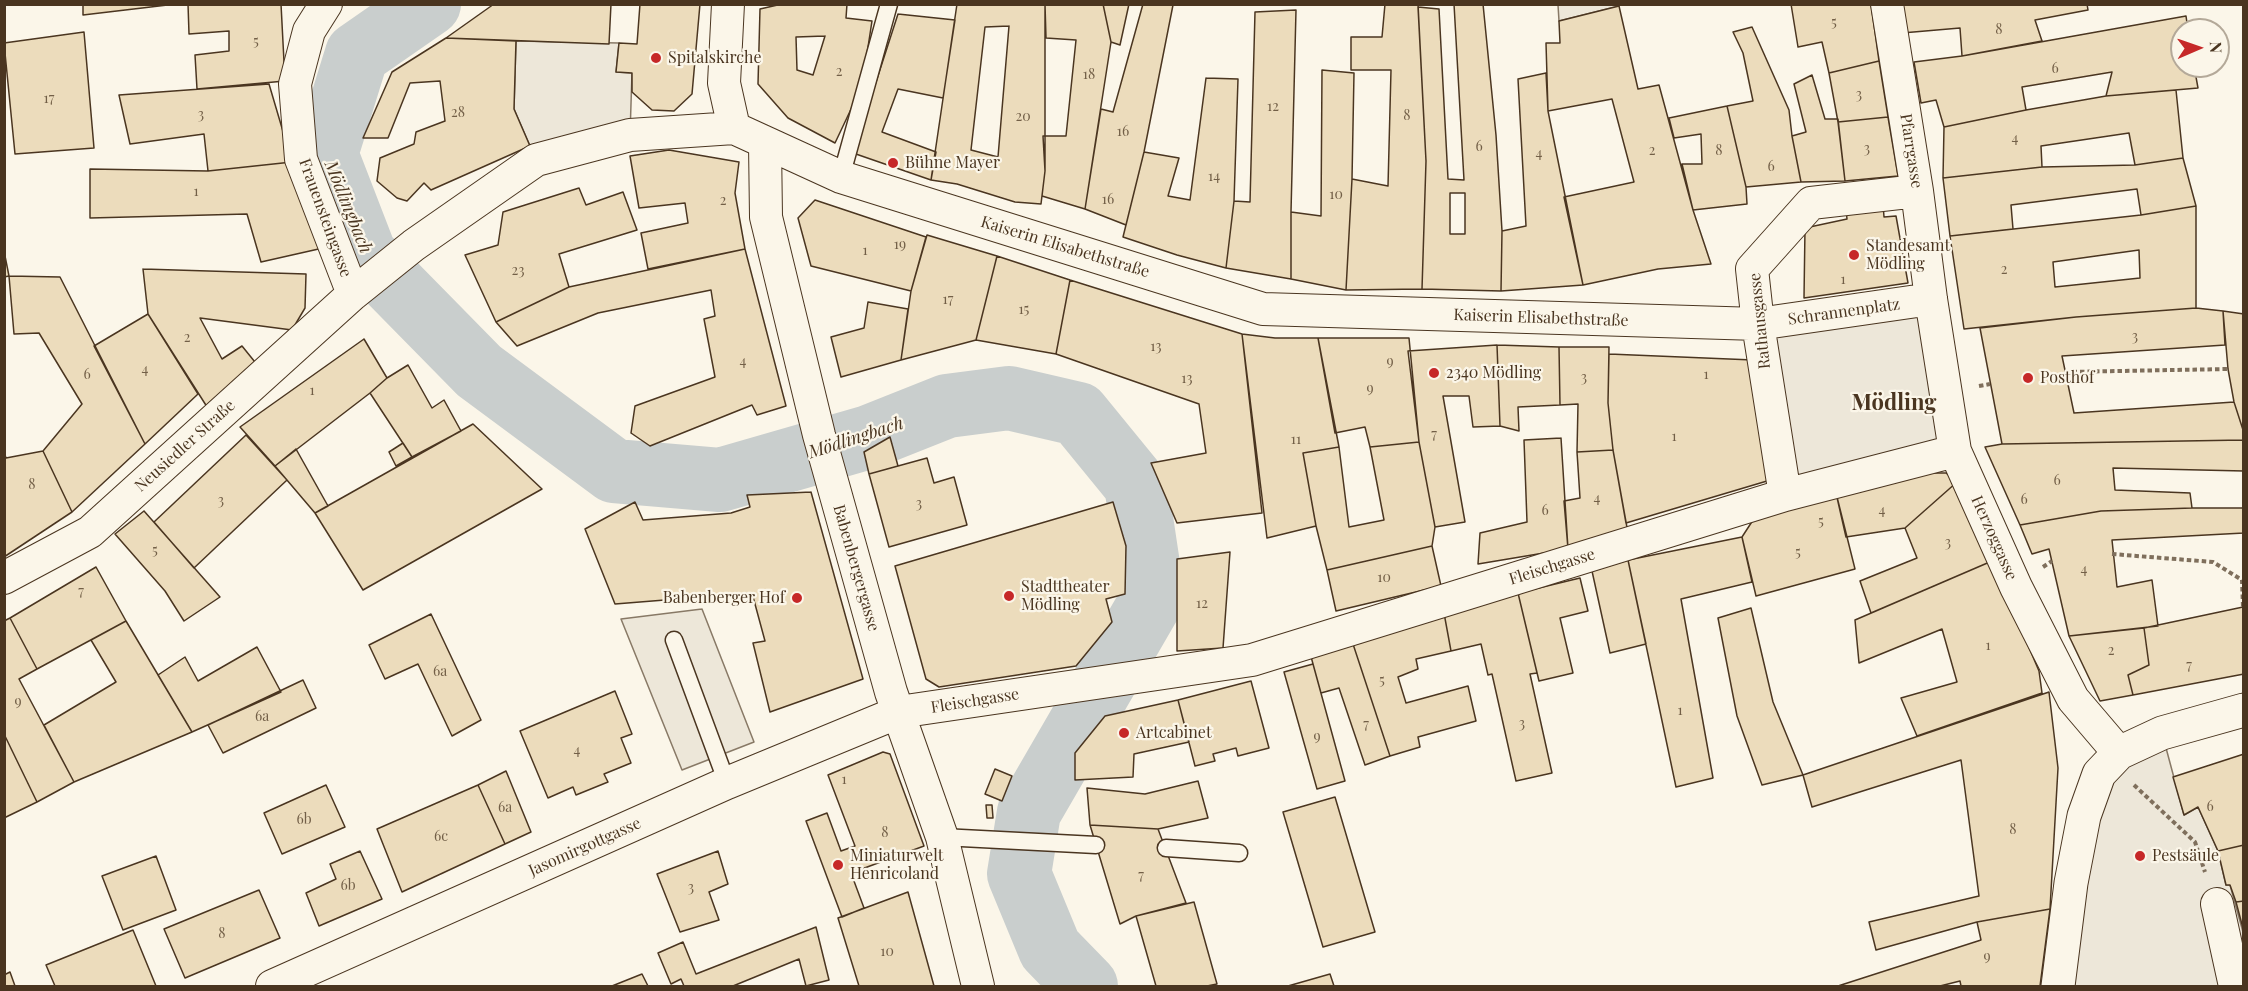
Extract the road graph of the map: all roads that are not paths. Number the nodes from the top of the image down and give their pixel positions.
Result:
1 (326, 4) edge
2 (728, 4) edge
3 (889, 4) edge
4 (1887, 4) edge
5 (734, 128) junction
6 (765, 144) junction
7 (841, 177) junction
8 (1917, 191) junction
9 (358, 290) junction
10 (1931, 299) junction
11 (1758, 324) junction
12 (1954, 451) junction
13 (1785, 495) junction
14 (4, 578) edge
15 (674, 640) dead end
16 (895, 702) junction
17 (2244, 710) edge
18 (2119, 753) junction
19 (727, 783) junction
20 (942, 837) junction
21 (1096, 845) dead end
22 (1166, 848) dead end
23 (1239, 853) dead end
24 (2217, 904) road end
25 (272, 987) edge
26 (978, 987) edge
27 (2058, 987) edge
28 (2235, 987) edge

1 - 9 street, Frauensteingasse
2 - 5 street
3 - 7 lane
4 - 8 street, Pfarrgasse
5 - 6 street, Kaiserin Elisabethstraße
5 - 9 street, Neusiedler Straße
6 - 7 street, Kaiserin Elisabethstraße
6 - 16 street, Babenbergergasse
7 - 11 street, Kaiserin Elisabethstraße
8 - 10 street, Pfarrgasse
8 - 11 street, Rathausgasse
9 - 14 street, Neusiedler Straße
10 - 11 street, Schrannenplatz
10 - 12 street, Herzoggasse
11 - 13 street, Rathausgasse
12 - 13 street, Fleischgasse
12 - 18 street, Herzoggasse
13 - 16 street, Fleischgasse
15 - 19 lane
16 - 19 street, Jasomirgottgasse
16 - 20 street, Babenbergergasse
17 - 18 main road
18 - 27 main road
19 - 25 street, Jasomirgottgasse
20 - 21 lane
20 - 26 street, Babenbergergasse
22 - 23 lane
24 - 28 street

